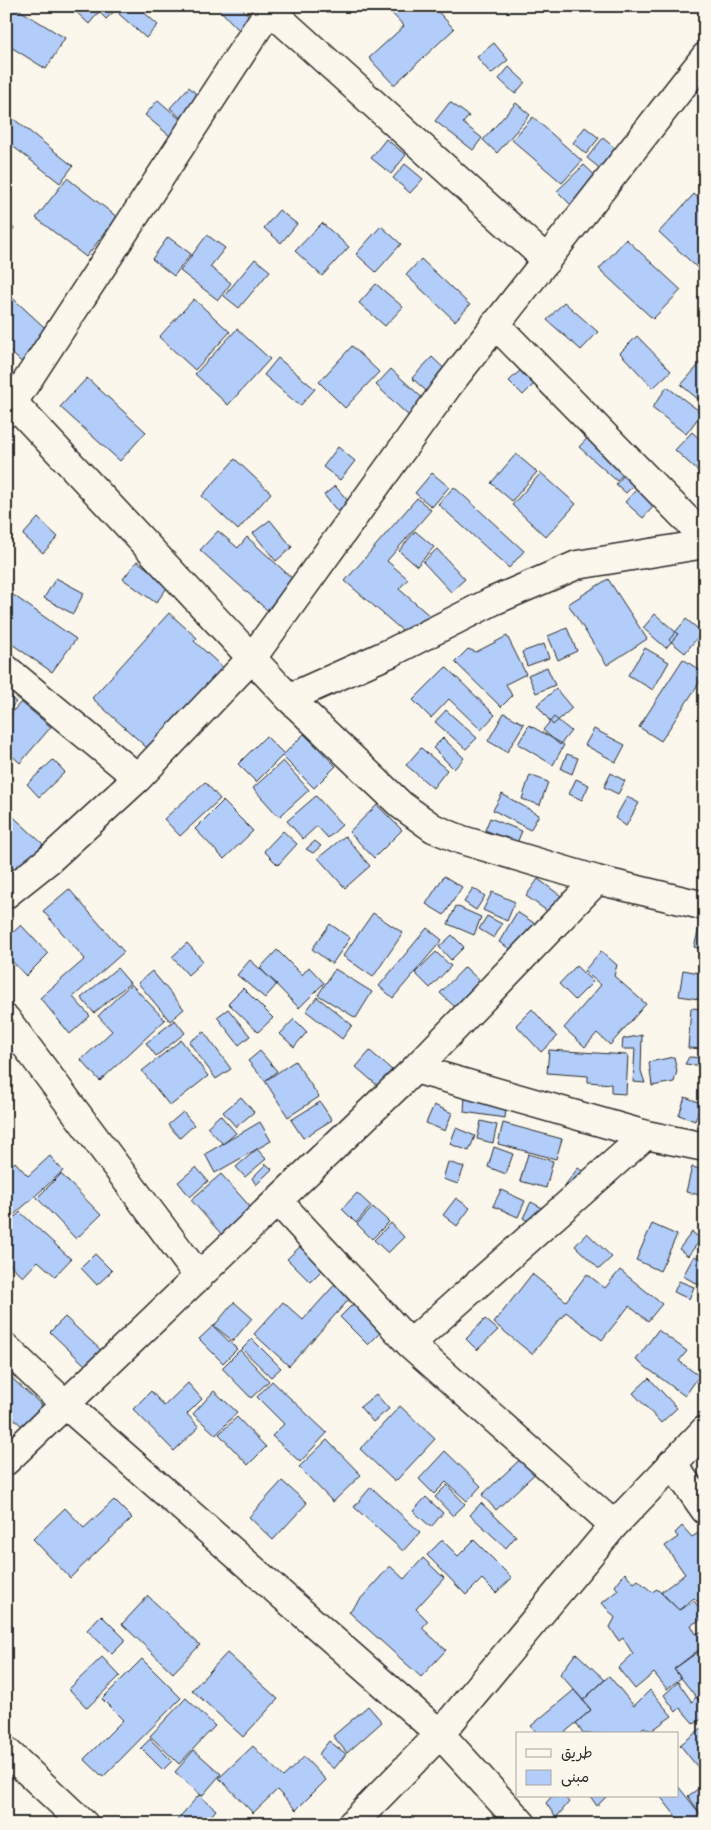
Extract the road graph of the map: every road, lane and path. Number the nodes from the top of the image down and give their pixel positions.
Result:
1 (271, 8) edge
2 (705, 57) edge
3 (547, 260) junction
4 (495, 324) junction
5 (9, 404) edge
6 (705, 538) edge
7 (705, 544) edge
8 (252, 658) junction
9 (6, 669) edge
10 (289, 698) junction
11 (138, 778) junction
12 (597, 880) junction
13 (6, 894) edge
14 (705, 906) edge
15 (6, 1019) edge
16 (415, 1069) junction
17 (646, 1135) junction
18 (705, 1147) edge
19 (278, 1201) junction
20 (199, 1277) junction
21 (410, 1344) junction
22 (6, 1348) edge
23 (66, 1404) junction
24 (705, 1430) edge
25 (6, 1461) edge
26 (672, 1463) junction
27 (705, 1510) edge
28 (614, 1525) junction
29 (440, 1734) junction
30 (6, 1751) edge
31 (84, 1824) edge
32 (352, 1824) edge
33 (522, 1824) edge

1 - 3 street
1 - 5 street
2 - 3 street
3 - 4 street
4 - 6 street
4 - 8 street
5 - 8 street
7 - 10 street
8 - 10 street
8 - 11 street
9 - 11 street
10 - 12 street
11 - 13 street
12 - 14 street
12 - 16 street
15 - 20 street
16 - 17 street
16 - 19 street
17 - 18 street
17 - 21 street
19 - 20 street
19 - 21 street
20 - 23 street
21 - 28 street
22 - 23 street
23 - 25 street
23 - 29 street
24 - 26 street
26 - 27 street
26 - 28 street
28 - 29 street
29 - 32 street
29 - 33 street
30 - 31 street

